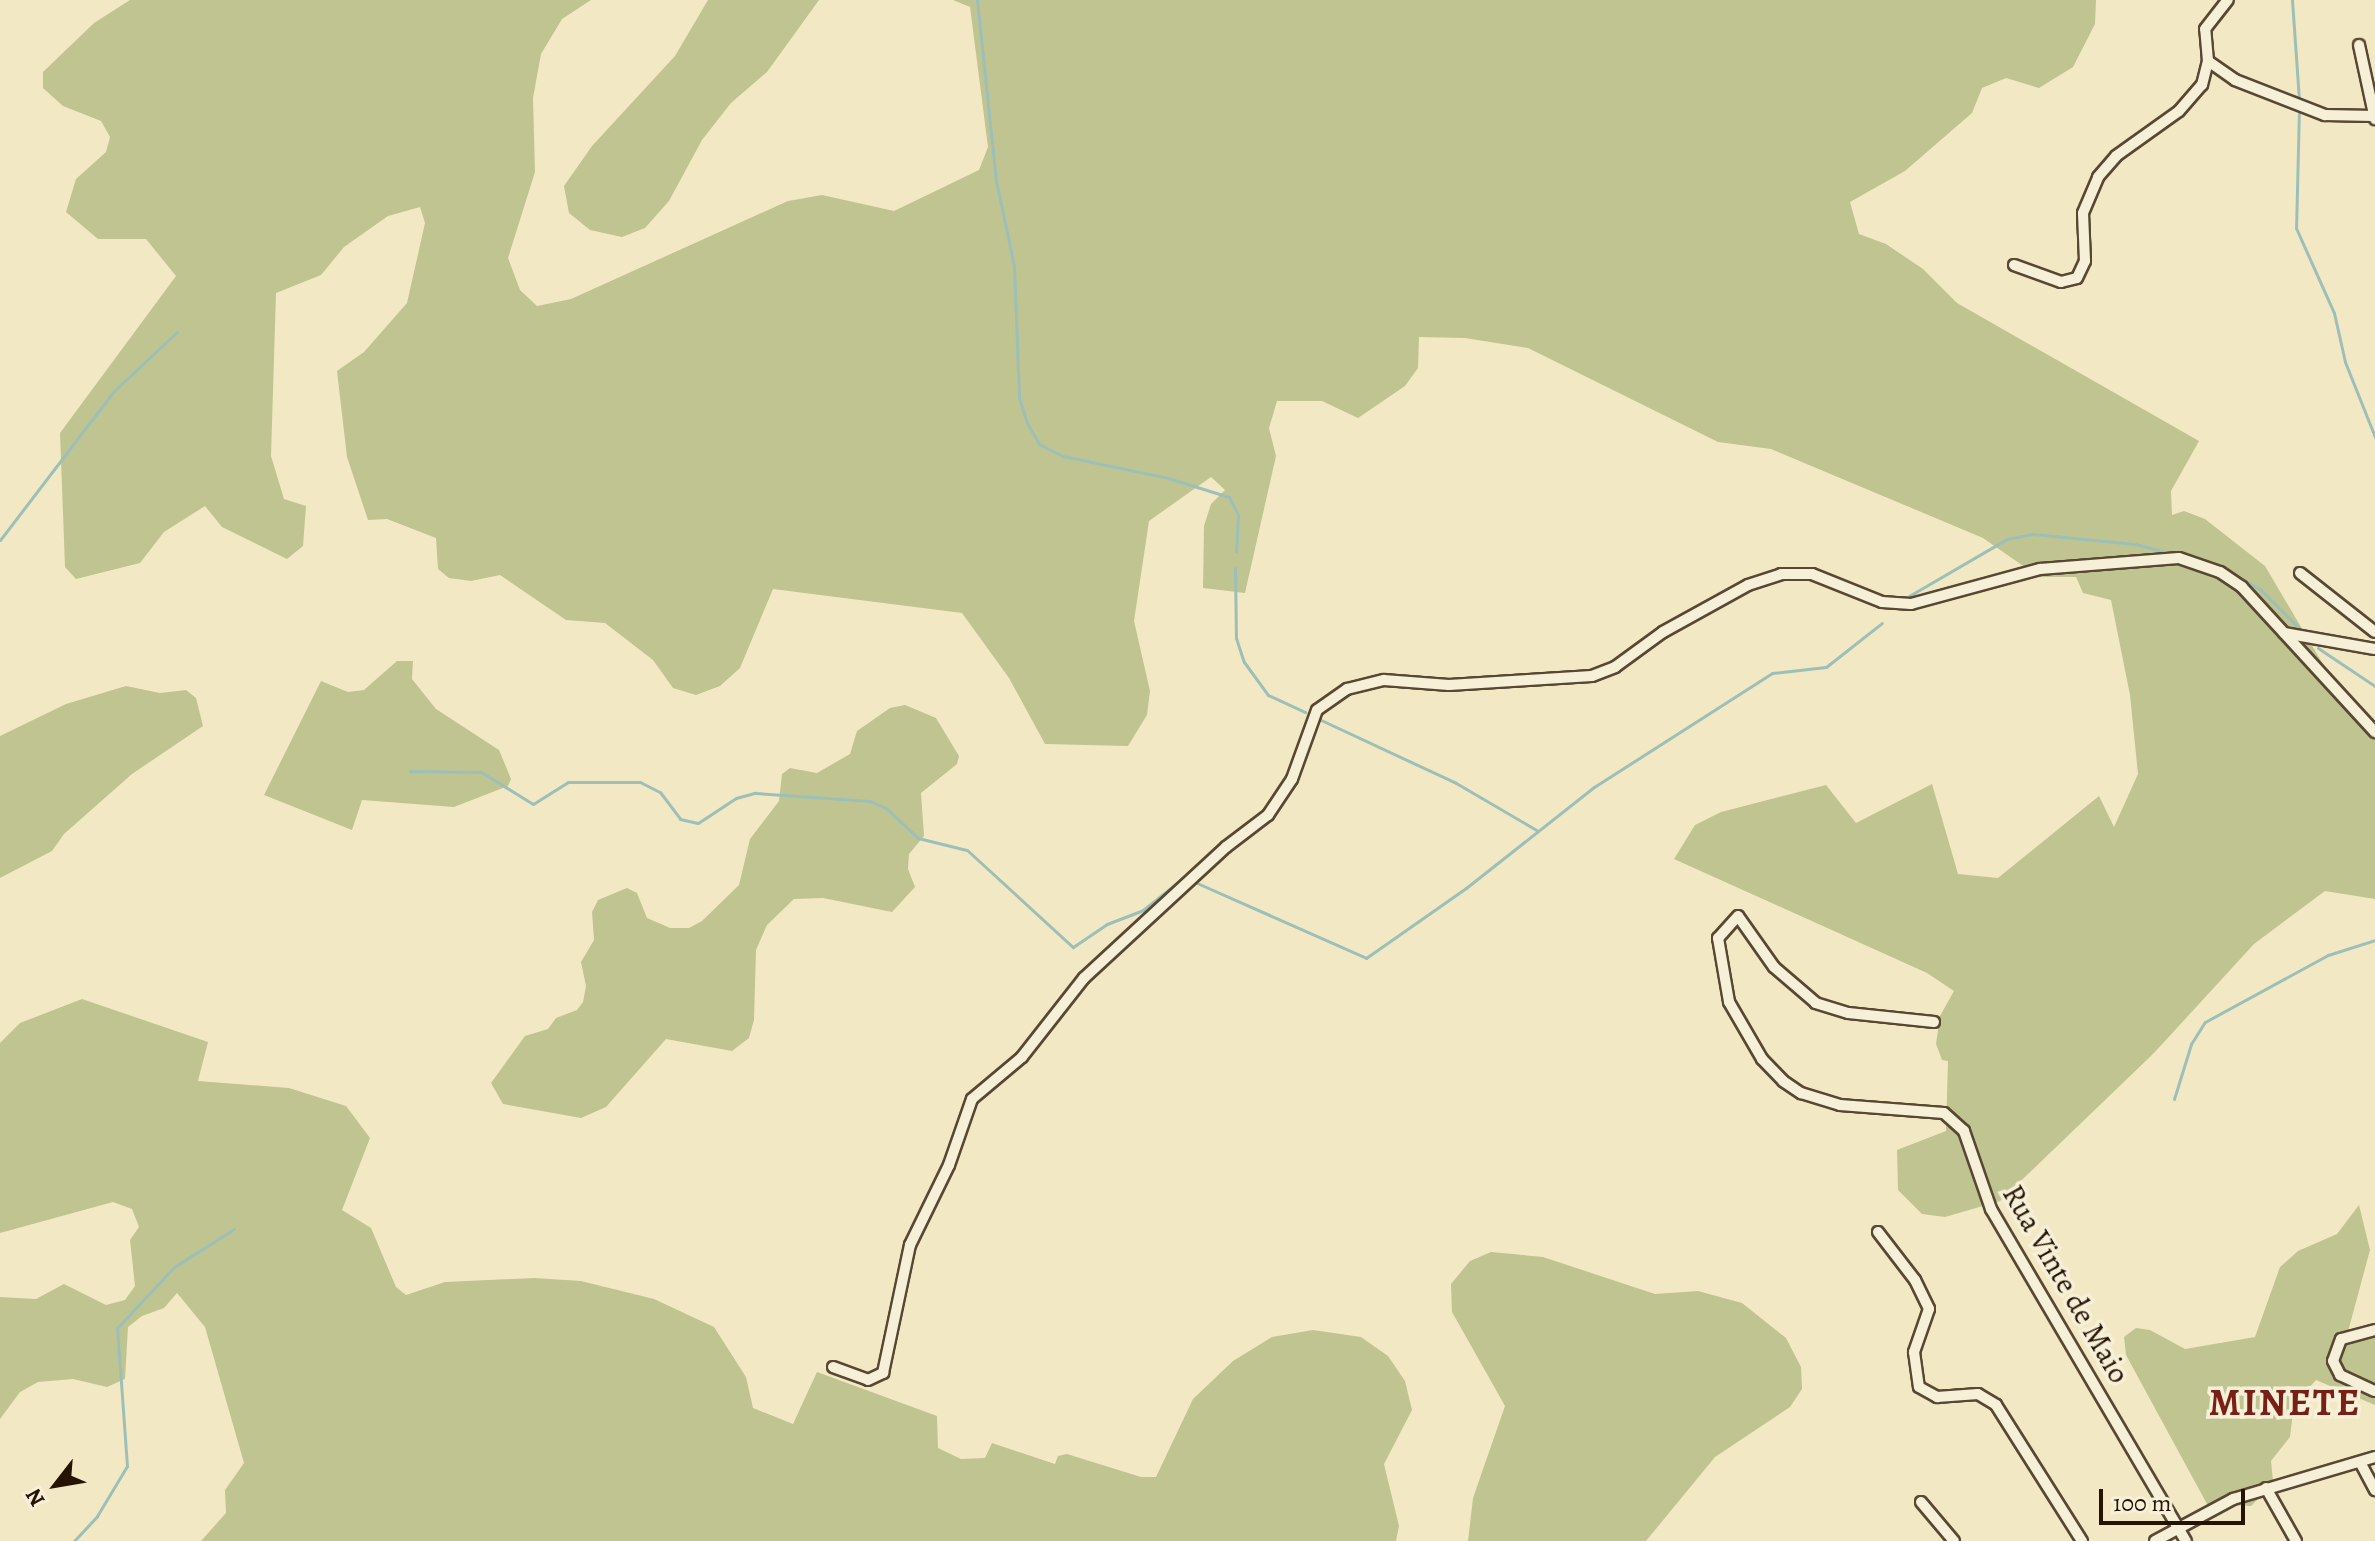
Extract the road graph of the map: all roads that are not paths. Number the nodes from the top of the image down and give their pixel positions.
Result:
1 (2228, 0) edge
2 (2359, 45) dead end
3 (2208, 61) junction
4 (2375, 117) edge
5 (2014, 265) dead end
6 (2300, 573) dead end
7 (2375, 632) edge
8 (2284, 633) junction
9 (2375, 649) edge
10 (2375, 732) edge
11 (1934, 1022) dead end
12 (1878, 1232) dead end
13 (2375, 1330) edge
14 (833, 1367) dead end
15 (2375, 1391) edge
16 (2375, 1457) edge
17 (2360, 1462) junction
18 (2266, 1488) junction
19 (2375, 1490) edge
20 (1921, 1502) dead end
21 (2178, 1527) junction
22 (1954, 1541) edge
23 (2082, 1541) edge
24 (2155, 1541) edge
25 (2186, 1541) edge
26 (2296, 1541) edge

1 - 3 street
2 - 4 street
3 - 4 street
3 - 5 street
6 - 7 street
8 - 9 street
8 - 10 street
8 - 14 street
11 - 21 street, Rua Vinte de Maio
12 - 23 street
13 - 15 street
16 - 17 street
17 - 18 street
17 - 19 street
18 - 21 street
18 - 26 street
20 - 22 street
21 - 24 street
21 - 25 street, Rua Vinte de Maio

